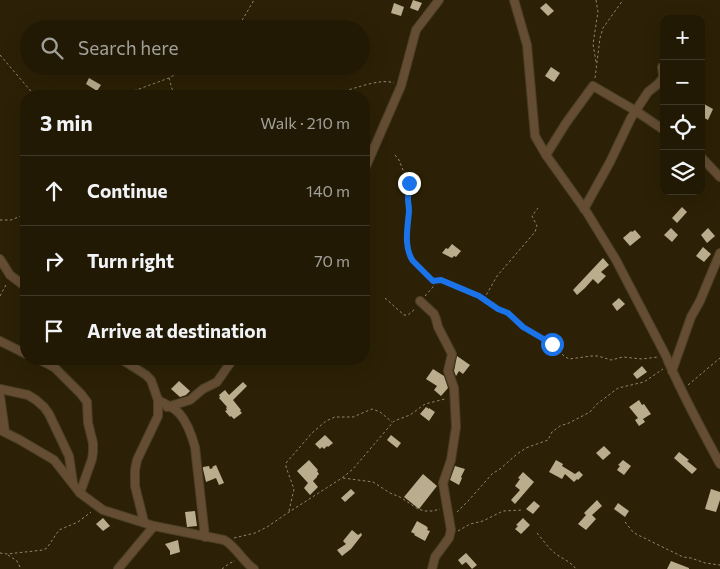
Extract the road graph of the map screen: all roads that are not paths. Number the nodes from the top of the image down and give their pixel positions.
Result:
1 (439, 0) edge
2 (514, 0) edge
3 (660, 82) edge
4 (636, 111) junction
5 (660, 127) edge
6 (546, 154) junction
7 (370, 157) edge
8 (705, 161) edge
9 (720, 177) edge
10 (584, 209) junction
11 (720, 253) edge
12 (0, 259) edge
13 (20, 282) edge
14 (420, 301) dead end
15 (0, 342) edge
16 (20, 351) edge
17 (50, 365) edge
18 (130, 365) edge
19 (229, 365) edge
20 (671, 368) junction
21 (0, 389) edge
22 (0, 396) edge
23 (158, 400) junction
24 (168, 406) junction
25 (159, 410) junction
26 (2, 431) edge
27 (720, 464) edge
28 (73, 485) junction
29 (80, 492) junction
30 (144, 522) junction
31 (154, 526) junction
32 (205, 537) junction
33 (118, 569) edge
34 (254, 569) edge
35 (432, 569) edge

1 - 7 street
2 - 6 street
3 - 4 street
4 - 5 street
4 - 6 street
4 - 10 street
6 - 10 street
8 - 9 street
10 - 20 street
11 - 20 street
12 - 13 street
14 - 35 street
15 - 16 street
17 - 29 street
18 - 23 street
19 - 24 street
20 - 27 street
21 - 28 street
22 - 26 street
23 - 24 street
23 - 25 street
24 - 25 street
24 - 32 street
25 - 30 street
26 - 28 street
28 - 29 street
29 - 30 street
30 - 31 street
31 - 32 street
31 - 33 street
32 - 34 street

